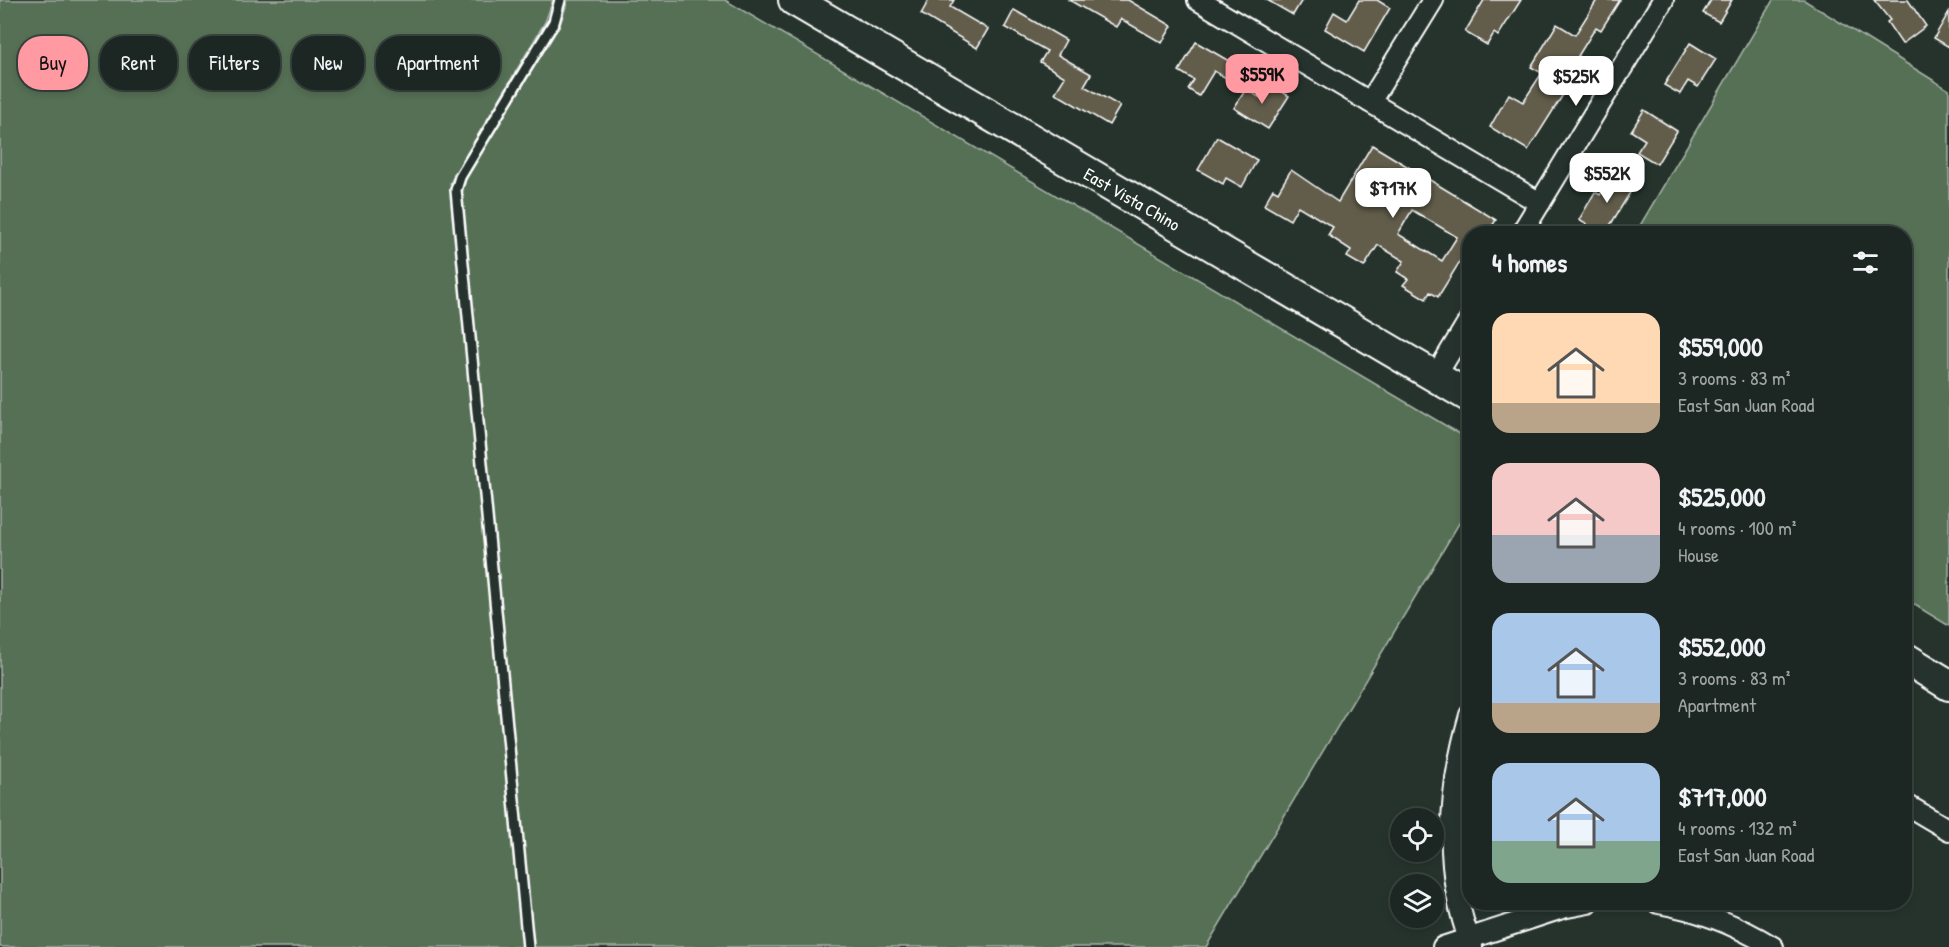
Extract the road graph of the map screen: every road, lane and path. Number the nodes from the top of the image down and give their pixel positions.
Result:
1 (560, 0) edge
2 (794, 0) edge
3 (1433, 0) edge
4 (1663, 0) edge
5 (1206, 2) edge
6 (1370, 102) junction
7 (1540, 203) junction
8 (1526, 226) edge
9 (1462, 332) edge
10 (1435, 377) junction
11 (1462, 392) edge
12 (1912, 662) edge
13 (1949, 685) edge
14 (1462, 745) edge
15 (1912, 808) edge
16 (1949, 830) edge
17 (1462, 910) edge
18 (1462, 910) edge
19 (1557, 910) edge
20 (1683, 910) edge
21 (1470, 943) edge
22 (528, 947) edge
23 (1443, 947) edge
24 (1773, 947) edge

1 - 22 lane
2 - 10 main road, East Vista Chino
3 - 6 street
4 - 7 street
5 - 6 street
6 - 7 street
7 - 8 street
9 - 10 street
10 - 11 main road, East Vista Chino
12 - 13 main road
14 - 17 street
15 - 16 street
18 - 21 street
19 - 21 street
20 - 24 street
21 - 23 street

